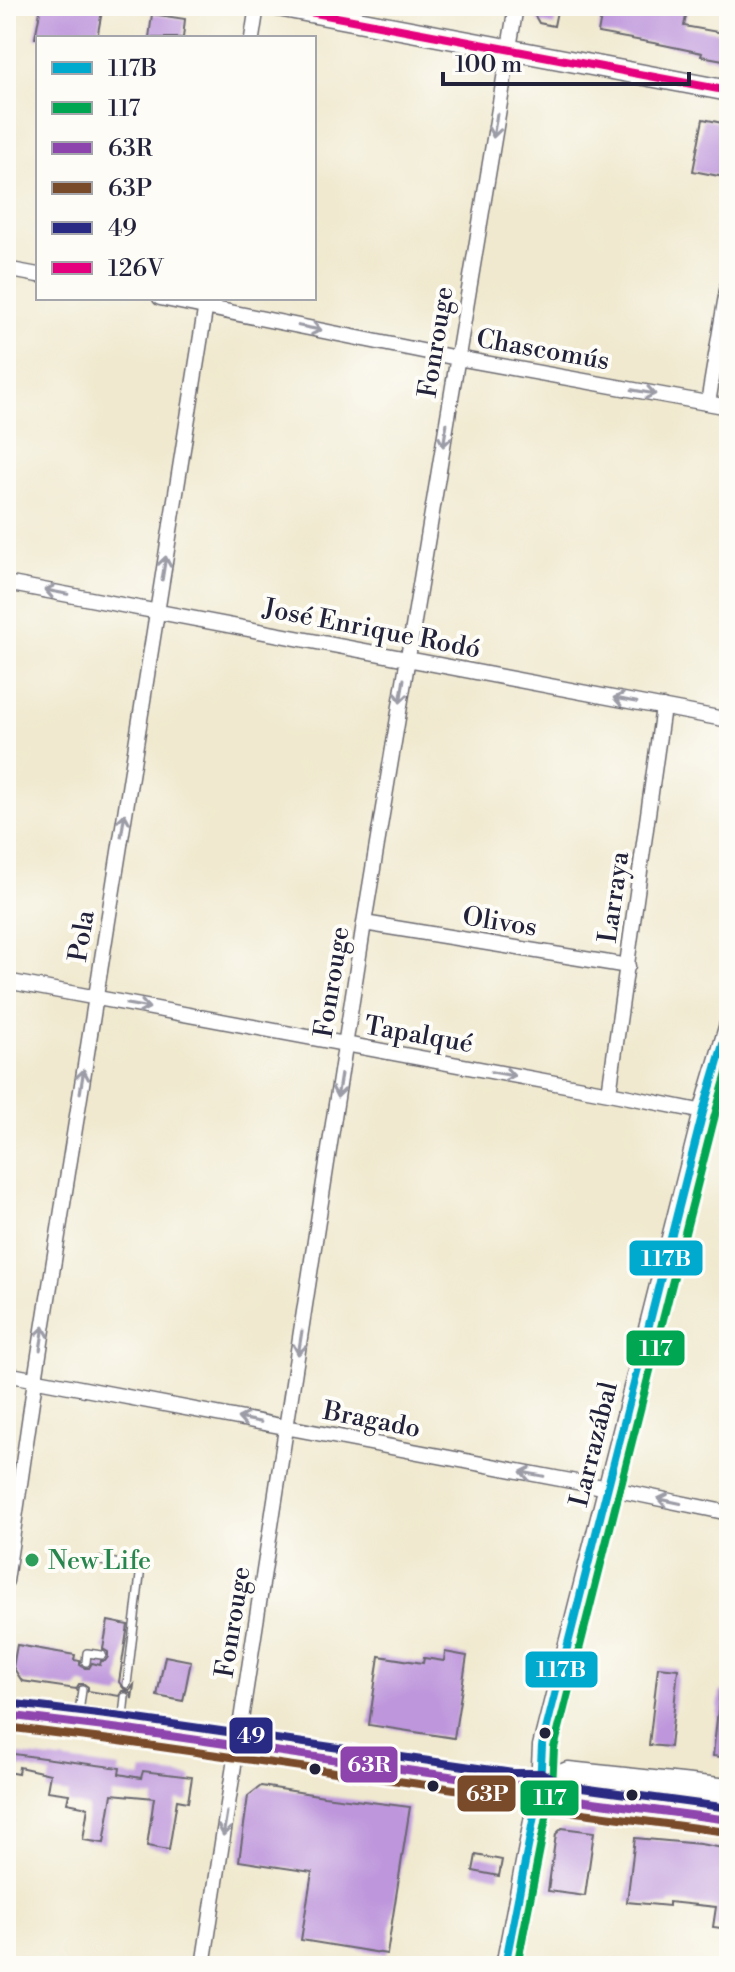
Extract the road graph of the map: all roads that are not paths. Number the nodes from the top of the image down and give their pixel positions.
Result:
1 (257, 6) edge
2 (278, 6) edge
3 (516, 6) edge
4 (252, 36) edge
5 (508, 49) junction
6 (729, 91) edge
7 (6, 269) edge
8 (36, 275) edge
9 (729, 278) edge
10 (184, 300) edge
11 (207, 302) edge
12 (457, 358) junction
13 (708, 403) junction
14 (729, 407) edge
15 (6, 583) edge
16 (157, 612) junction
17 (408, 659) junction
18 (663, 707) junction
19 (729, 720) edge
20 (364, 923) junction
21 (628, 966) junction
22 (6, 981) edge
23 (96, 998) junction
24 (729, 1024) edge
25 (346, 1045) junction
26 (609, 1093) junction
27 (703, 1112) junction
28 (729, 1117) edge
29 (6, 1374) edge
30 (35, 1380) junction
31 (288, 1428) junction
32 (608, 1488) junction
33 (729, 1513) edge
34 (101, 1561) dead end
35 (6, 1581) edge
36 (102, 1655) dead end
37 (86, 1662) dead end
38 (127, 1684) dead end
39 (82, 1690) dead end
40 (125, 1697) dead end
41 (6, 1715) edge
42 (77, 1724) junction
43 (121, 1729) junction
44 (237, 1746) junction
45 (540, 1785) junction
46 (729, 1790) edge
47 (729, 1820) edge
48 (203, 1966) edge
49 (505, 1966) edge

1 - 4 street
2 - 5 main road
3 - 5 street, Fonrouge
5 - 6 main road
5 -> 12 street, Fonrouge
7 - 8 street
9 - 13 street
10 - 11 street, Chascomús
11 -> 12 street, Chascomús
16 -> 11 street, Pola
12 -> 13 street, Chascomús
12 -> 17 street, Fonrouge
13 - 14 street, Chascomús
16 -> 15 street, José Enrique Rodó
16 - 17 street, José Enrique Rodó
23 -> 16 street, Pola
18 -> 17 street, José Enrique Rodó
17 -> 20 street, Fonrouge
18 - 19 street, José Enrique Rodó
18 - 21 street, Larraya
20 - 21 street, Olivos
20 - 25 street, Fonrouge
21 - 26 street, Larraya
22 - 23 street, Tapalqué
23 -> 25 street, Tapalqué
30 -> 23 street, Pola
24 - 27 street, Larrazábal
25 -> 26 street, Tapalqué
25 -> 31 street, Fonrouge
26 - 27 street, Tapalqué
27 - 28 street, Tapalqué
27 - 32 street, Larrazábal
29 - 30 street, Bragado
31 -> 30 street, Bragado
30 - 35 street, Pola
32 -> 31 street, Bragado
31 - 44 street, Fonrouge
33 -> 32 street, Bragado
32 - 45 street, Larrazábal
34 - 38 lane
36 - 37 lane
39 - 42 lane
40 - 43 lane
41 - 42 main road
42 - 43 main road
43 - 44 main road
44 - 45 main road
44 -> 48 street, Fonrouge
45 - 46 main road
45 - 47 main road
45 - 49 street, Larrazábal

